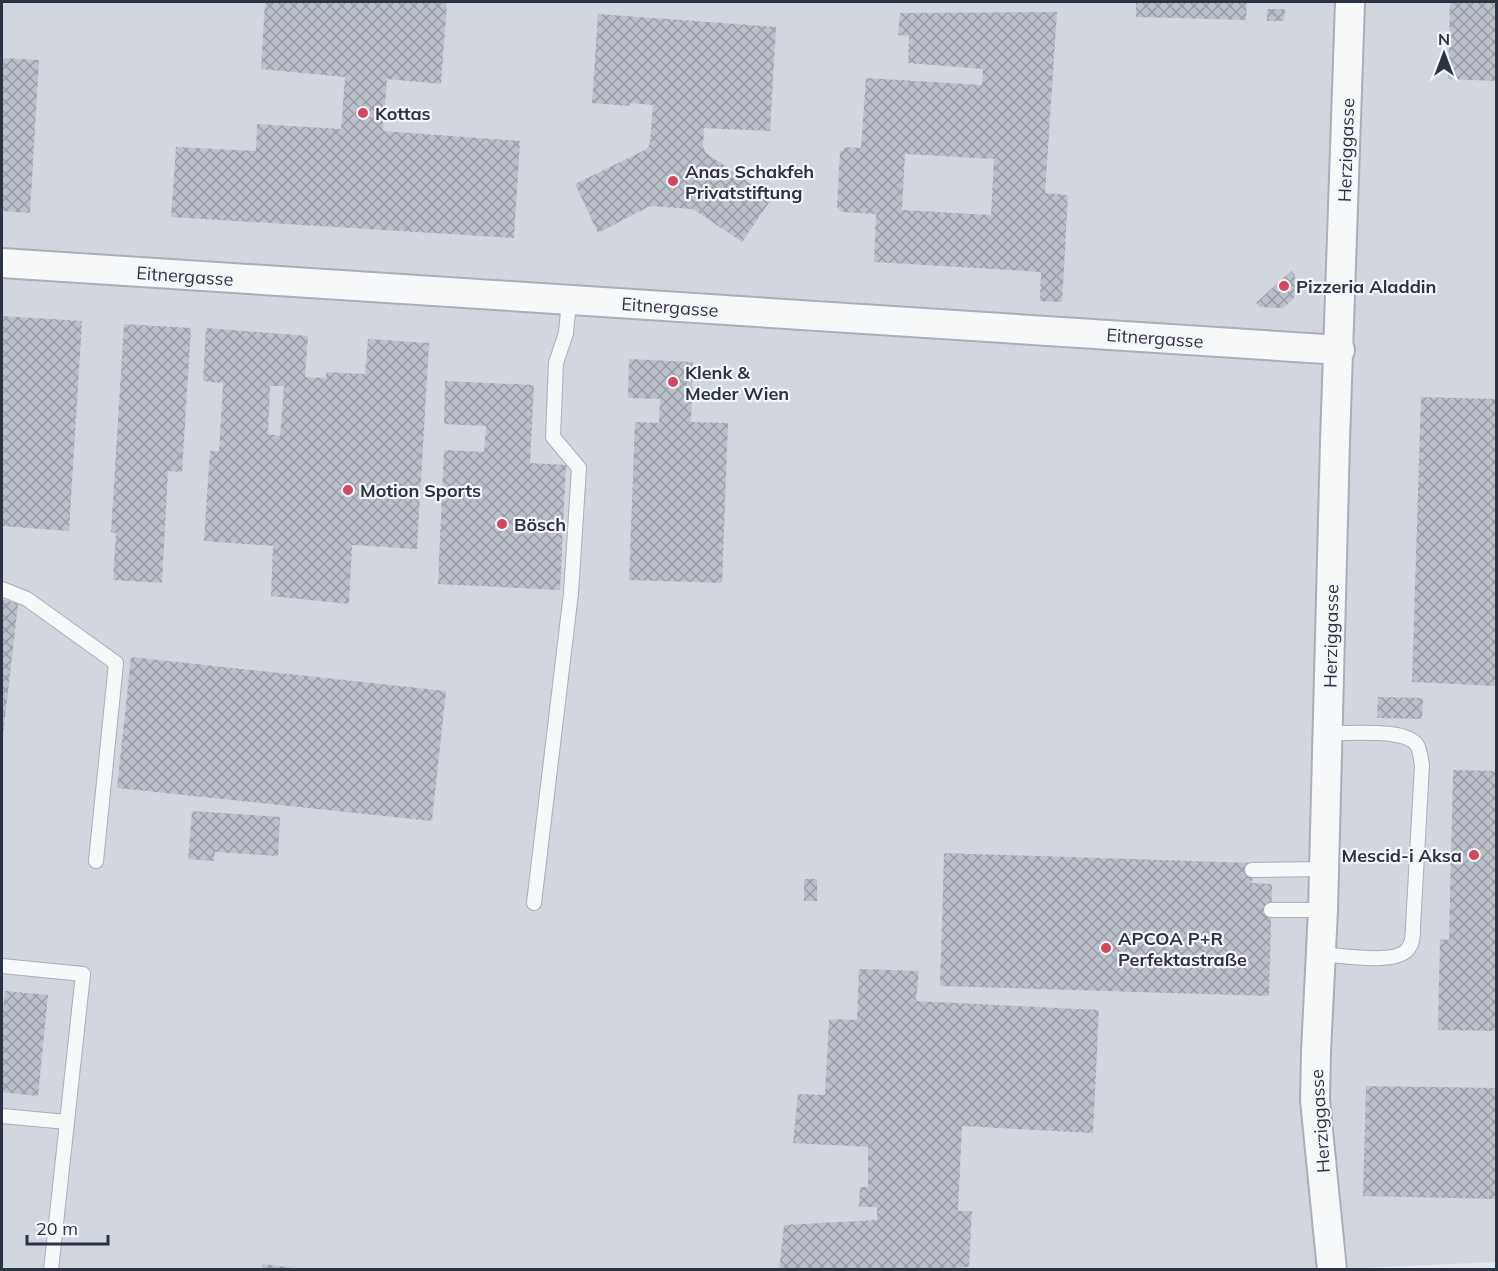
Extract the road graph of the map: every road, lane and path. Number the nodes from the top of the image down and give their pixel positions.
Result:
1 (1350, 2) edge
2 (2, 263) edge
3 (569, 300) junction
4 (1340, 350) junction
5 (2, 589) edge
6 (1328, 733) junction
7 (96, 861) dead end
8 (1325, 869) junction
9 (1252, 870) dead end
10 (534, 903) dead end
11 (1271, 910) dead end
12 (1323, 910) junction
13 (1320, 954) junction
14 (2, 966) edge
15 (2, 1116) edge
16 (67, 1122) junction
17 (51, 1269) edge
18 (1332, 1269) edge

1 - 4 street, Herziggasse
2 - 3 street, Eitnergasse
3 - 4 street, Eitnergasse
3 - 10 lane
4 - 6 street, Herziggasse
5 - 7 lane
6 - 8 street, Herziggasse
6 - 13 lane
8 - 9 lane
8 - 12 street, Herziggasse
11 - 12 lane
12 - 13 street, Herziggasse
13 - 18 street, Herziggasse
14 - 16 lane
15 - 16 lane
16 - 17 lane

